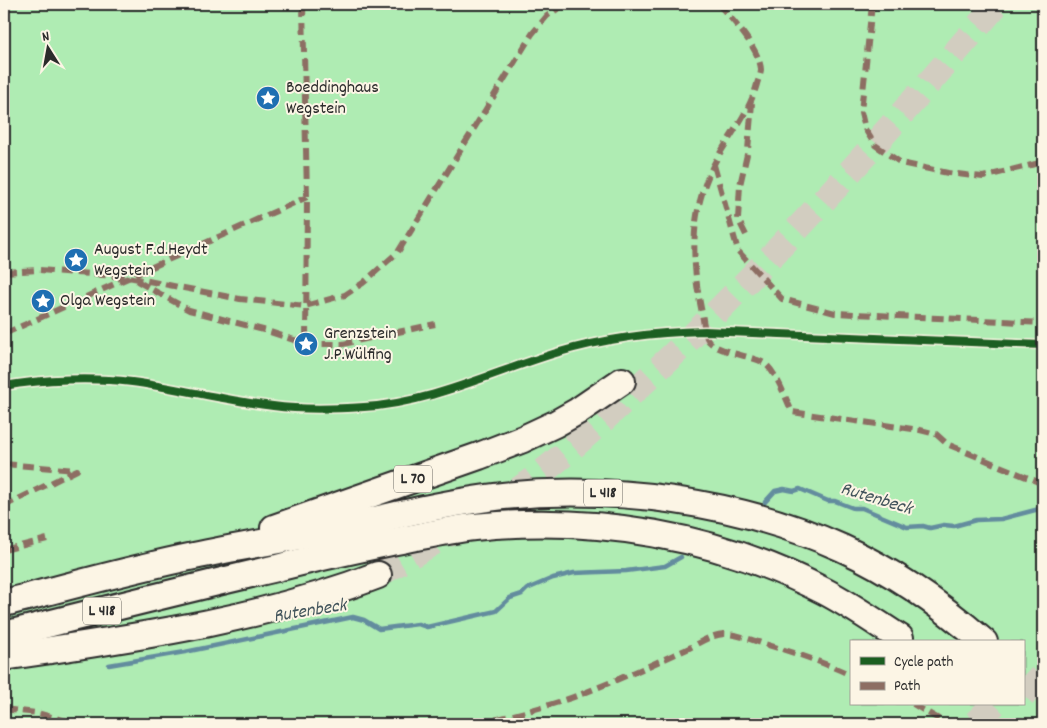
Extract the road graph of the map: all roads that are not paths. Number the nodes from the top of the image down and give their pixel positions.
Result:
1 (622, 381) dead end
2 (193, 556) junction
3 (378, 575) tunnel mouth
4 (4, 603) edge
5 (4, 635) edge
6 (900, 638) dead end
7 (982, 640) edge
8 (4, 657) edge

1 - 2 highway, L 70
2 - 4 highway, L 418
2 - 7 highway, L 418
3 - 8 highway
5 - 6 highway, L 418

